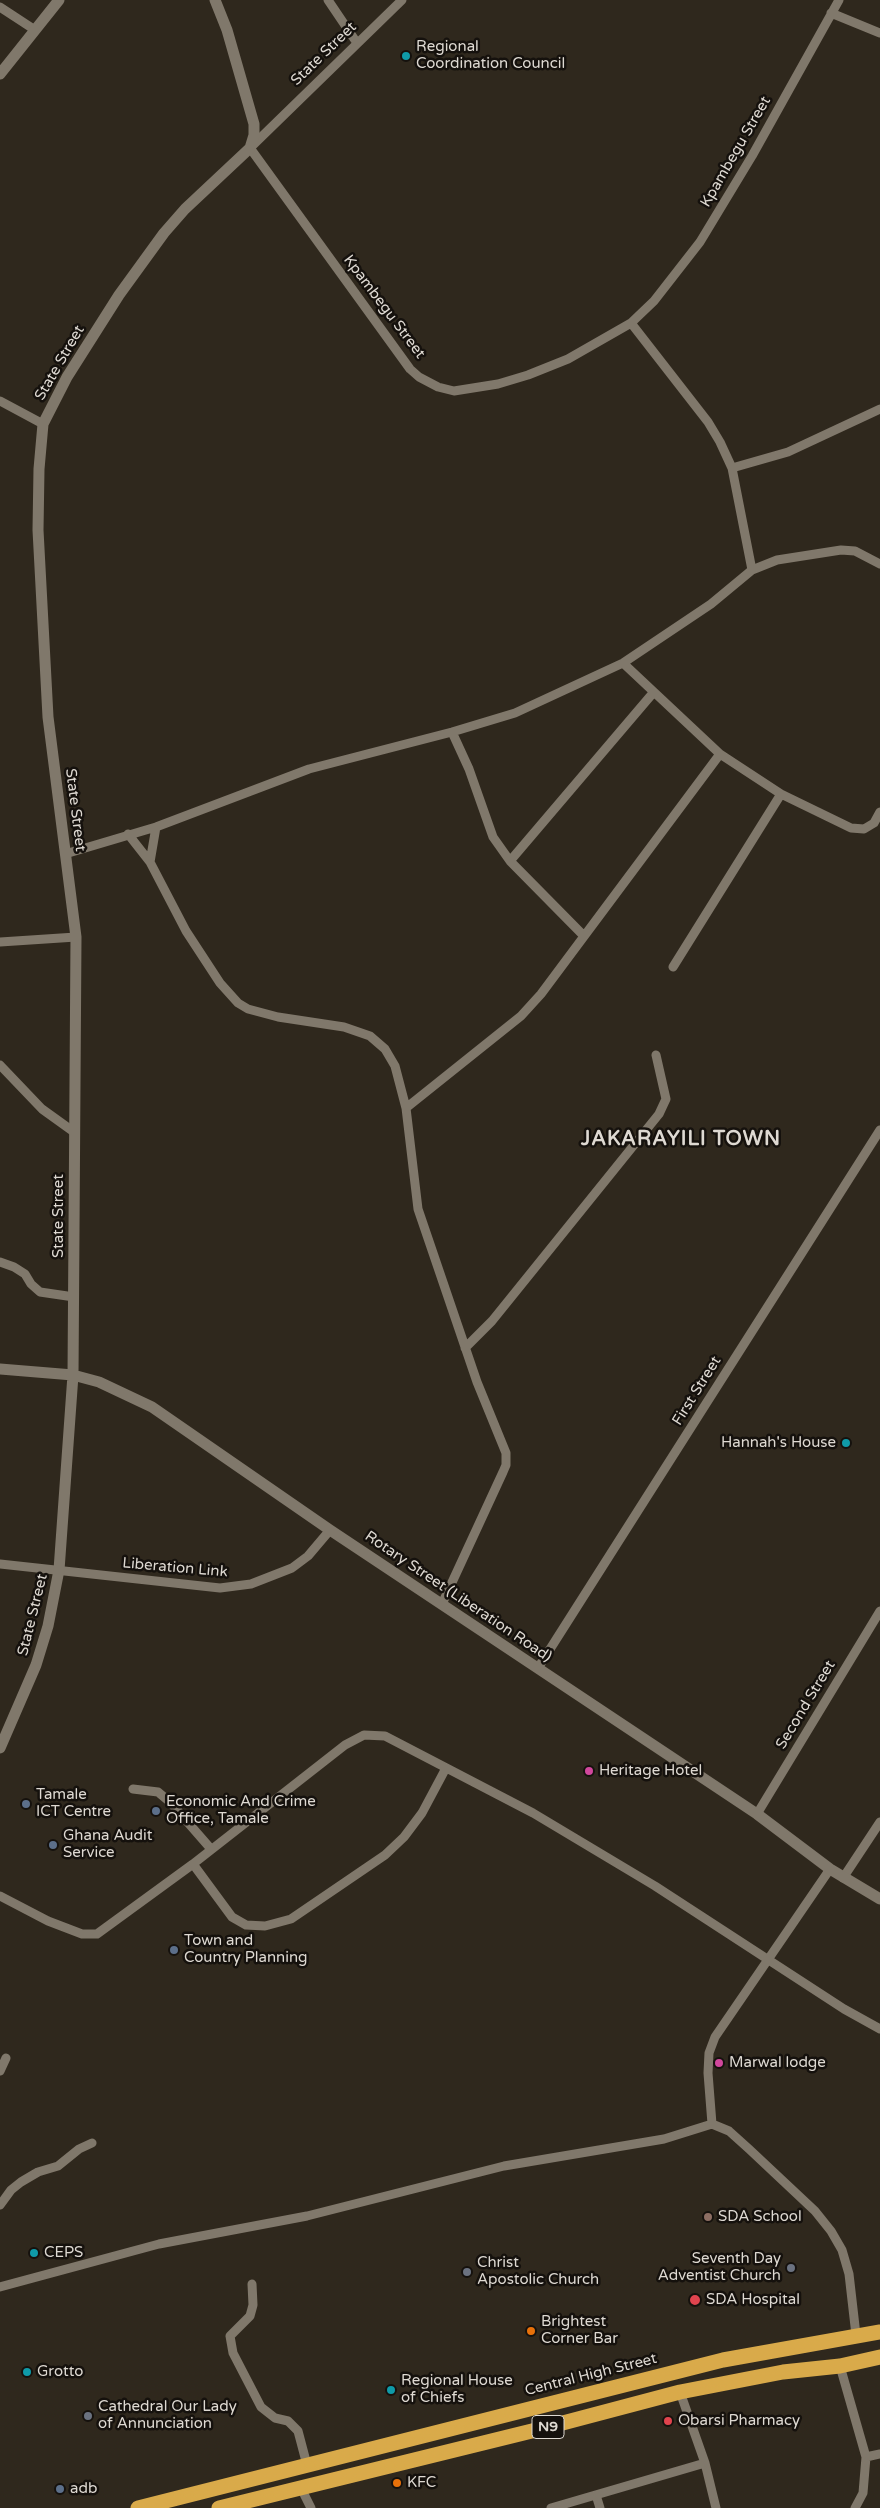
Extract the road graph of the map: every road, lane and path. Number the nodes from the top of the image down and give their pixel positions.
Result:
1 (59, 0) edge
2 (215, 0) edge
3 (328, 0) edge
4 (402, 0) edge
5 (839, 0) edge
6 (0, 7) edge
7 (832, 13) junction
8 (35, 30) junction
9 (880, 33) edge
10 (357, 43) junction
11 (0, 74) edge
12 (250, 148) junction
13 (631, 323) junction
14 (0, 401) edge
15 (880, 409) edge
16 (44, 424) junction
17 (732, 468) junction
18 (880, 564) edge
19 (752, 570) junction
20 (623, 664) junction
21 (653, 694) junction
22 (452, 732) junction
23 (720, 754) junction
24 (781, 794) junction
25 (880, 812) edge
26 (156, 827) junction
27 (128, 834) junction
28 (65, 854) junction
29 (510, 861) junction
30 (150, 862) junction
31 (583, 935) junction
32 (76, 937) junction
33 (0, 942) edge
34 (673, 967) dead end
35 (656, 1055) dead end
36 (0, 1065) edge
37 (406, 1108) junction
38 (880, 1130) edge
39 (74, 1132) junction
40 (0, 1262) edge
41 (74, 1297) junction
42 (465, 1348) junction
43 (0, 1369) edge
44 (73, 1375) junction
45 (330, 1530) junction
46 (0, 1564) edge
47 (59, 1570) junction
48 (442, 1604) junction
49 (880, 1611) edge
50 (538, 1668) junction
51 (0, 1748) edge
52 (446, 1768) junction
53 (134, 1789) dead end
54 (756, 1814) junction
55 (880, 1822) edge
56 (210, 1848) junction
57 (193, 1864) junction
58 (830, 1869) junction
59 (843, 1878) junction
60 (0, 1896) edge
61 (880, 1899) edge
62 (767, 1958) junction
63 (880, 2029) edge
64 (6, 2058) dead end
65 (0, 2071) edge
66 (712, 2124) junction
67 (92, 2143) dead end
68 (0, 2205) edge
69 (252, 2284) dead end
70 (0, 2287) edge
71 (880, 2332) edge
72 (856, 2336) junction
73 (880, 2357) edge
74 (840, 2366) junction
75 (680, 2392) junction
76 (445, 2431) junction
77 (439, 2453) junction
78 (880, 2454) edge
79 (866, 2457) junction
80 (705, 2463) junction
81 (307, 2465) junction
82 (301, 2488) junction
83 (596, 2495) junction
84 (138, 2508) edge
85 (218, 2508) edge
86 (311, 2508) edge
87 (551, 2508) edge
88 (600, 2508) edge
89 (716, 2508) edge
90 (855, 2508) edge

1 - 8 street
2 - 12 street
3 - 10 street
4 - 10 street, State Street
5 - 7 street, Kpambegu Street
6 - 8 street
7 - 9 street
7 - 13 street, Kpambegu Street
8 - 11 street
10 - 12 street, State Street
12 - 13 street, Kpambegu Street
12 - 16 street, State Street
13 - 17 street
14 - 16 street
15 - 17 street
16 - 28 street, State Street
17 - 19 street
18 - 19 street
19 - 20 street
20 - 21 street
20 - 22 street
21 - 23 street
21 - 29 street
22 - 26 street
22 - 29 street
23 - 24 street
23 - 31 street
24 - 25 street
24 - 34 street
26 - 27 street
26 - 30 street
27 - 28 street
27 - 30 street
28 - 32 street, State Street
29 - 31 street
30 - 37 street
31 - 37 street
32 - 33 street
32 - 39 street, State Street
35 - 42 street
36 - 39 street
37 - 42 street
38 - 50 street, First Street
39 - 41 street, State Street
40 - 41 street
41 - 44 street, State Street
42 - 48 street
43 - 44 street, Rotary Street (Liberation Road)
44 - 45 street, Rotary Street (Liberation Road)
44 - 47 street, State Street
45 - 47 street, Liberation Link
45 - 48 street, Rotary Street (Liberation Road)
46 - 47 street, Liberation Link
47 - 51 street, State Street
48 - 50 street, Rotary Street (Liberation Road)
49 - 54 street, Second Street
50 - 54 street, Rotary Street (Liberation Road)
52 - 56 street
52 - 57 street
52 - 62 street
53 - 56 street
54 - 58 street, Rotary Street (Liberation Road)
55 - 59 street
56 - 57 street
57 - 60 street
58 - 59 street, Rotary Street (Liberation Road)
58 - 62 street
59 - 61 street, Rotary Street (Liberation Road)
62 - 63 street
62 - 66 street
64 - 65 street
66 - 70 street
66 - 72 street
67 - 68 street
69 - 81 street
71 - 72 highway, Central High Street / N9
72 - 76 highway, Central High Street / N9
73 - 74 highway, N9
74 - 75 highway, N9
74 - 79 street
75 - 77 highway, N9
75 - 80 street
76 - 77 highway
76 - 81 highway, Central High Street / N9
77 - 82 highway, N9
78 - 79 street
79 - 90 street
80 - 83 street
80 - 89 street
81 - 84 highway, Central High Street / N9
82 - 85 highway, N9
82 - 86 street
83 - 87 street
83 - 88 street

